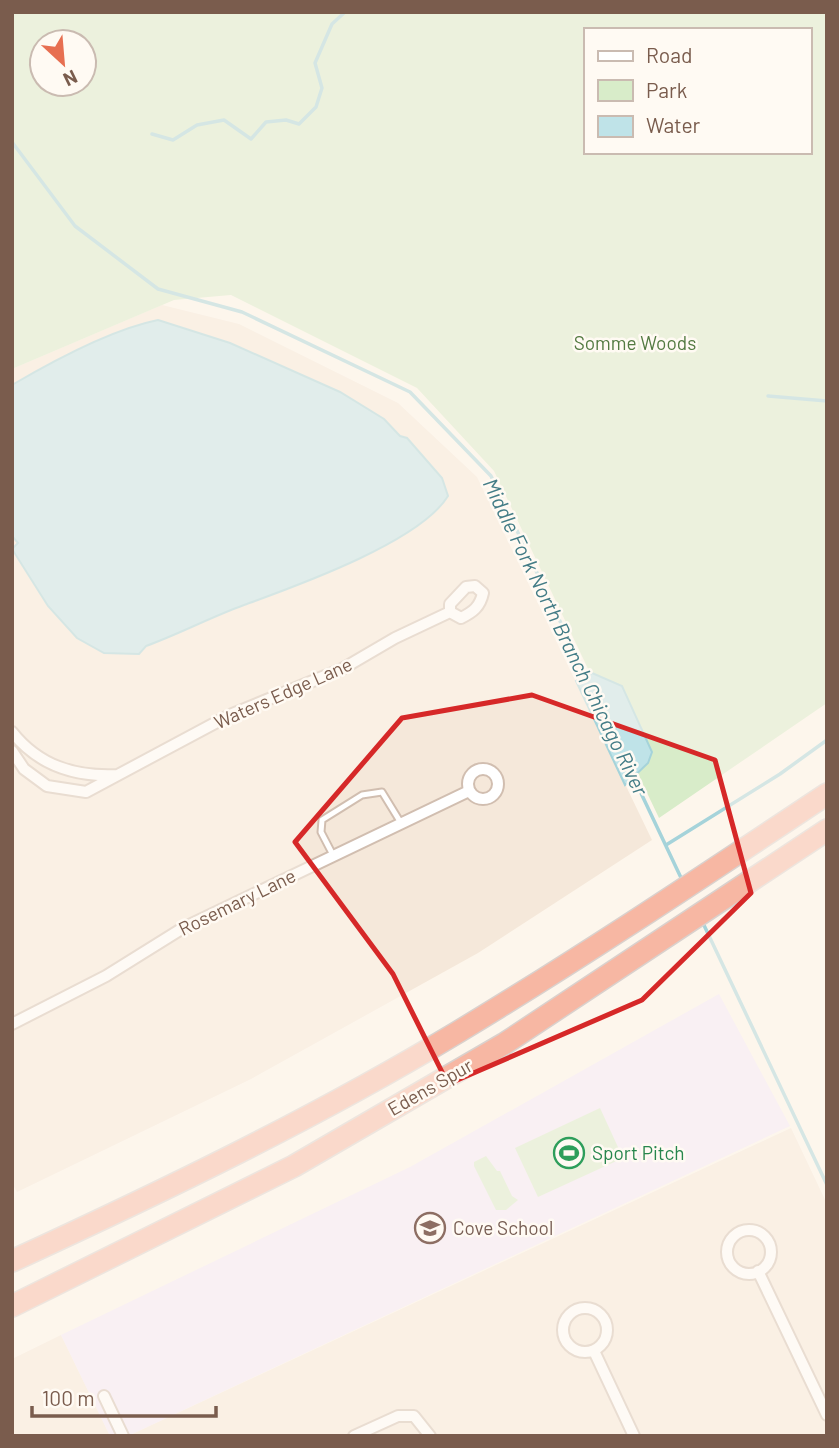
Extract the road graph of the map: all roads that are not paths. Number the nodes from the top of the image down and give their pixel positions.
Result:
1 (450, 612) dead end
2 (12, 732) edge
3 (12, 751) edge
4 (117, 775) junction
5 (468, 791) dead end
6 (827, 793) edge
7 (401, 823) junction
8 (827, 830) edge
9 (333, 856) junction
10 (12, 1024) edge
11 (12, 1261) edge
12 (758, 1272) junction
13 (12, 1306) edge
14 (594, 1351) junction
15 (104, 1396) dead end
16 (827, 1415) edge
17 (123, 1436) edge
18 (354, 1436) edge
19 (430, 1436) edge
20 (634, 1436) edge

1 - 4 street, Waters Edge Lane
2 - 4 street
3 - 4 street, Waters Edge Lane
5 - 7 street, Rosemary Lane
6 - 11 highway, Edens Spur
7 - 9 street, Rosemary Lane
7 - 9 lane
8 - 13 highway, Edens Spur
9 - 10 street, Rosemary Lane
12 - 12 street
12 - 16 street
14 - 14 street
14 - 20 street
15 - 17 street
18 - 19 street

